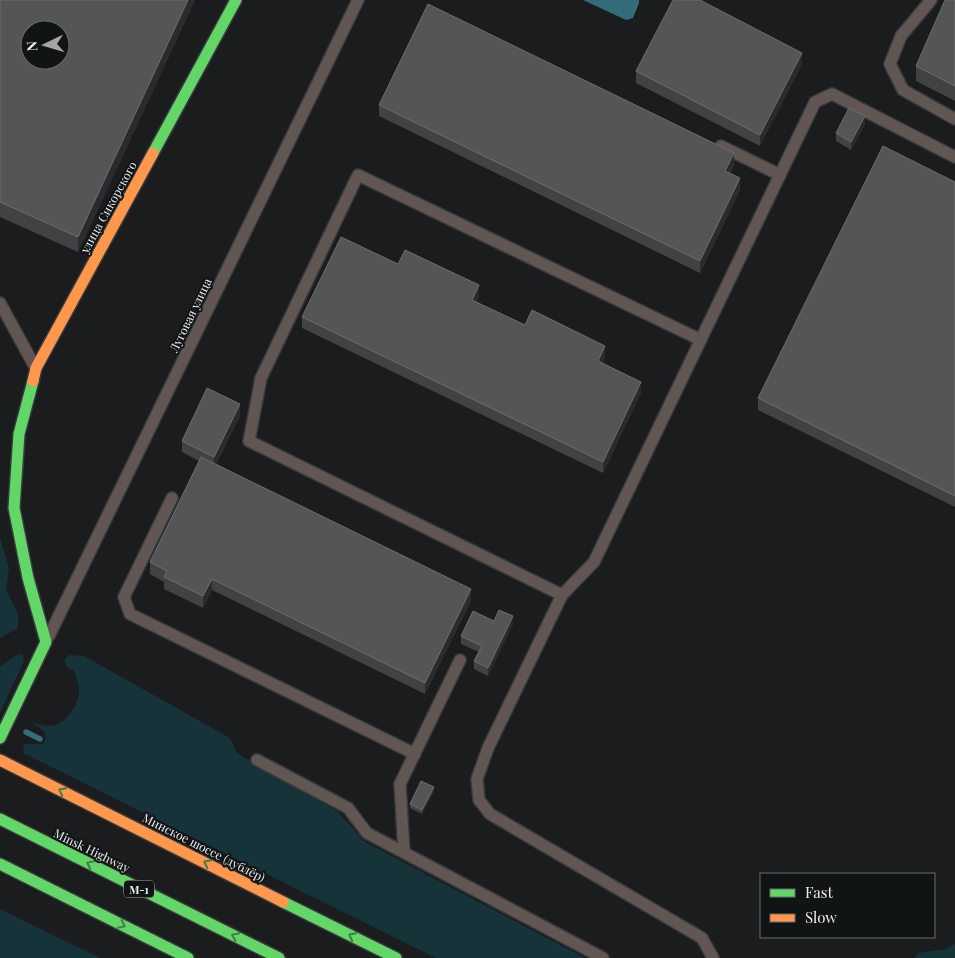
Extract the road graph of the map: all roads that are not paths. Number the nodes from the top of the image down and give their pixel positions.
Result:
1 (236, 0) edge
2 (358, 0) edge
3 (931, 0) edge
4 (955, 119) edge
5 (709, 140) edge
6 (955, 157) edge
7 (780, 175) junction
8 (0, 303) edge
9 (701, 340) junction
10 (36, 368) junction
11 (172, 498) dead end
12 (562, 595) junction
13 (46, 642) junction
14 (460, 660) dead end
15 (0, 738) edge
16 (415, 754) junction
17 (0, 760) edge
18 (257, 760) dead end
19 (0, 819) edge
20 (404, 852) junction
21 (0, 864) edge
22 (188, 958) edge
23 (279, 958) edge
24 (396, 958) edge
25 (602, 958) edge
26 (713, 958) edge

1 - 10 main road, улица Сикорского
2 - 13 lane, Луговая улица
3 - 4 lane
5 - 7 lane
6 - 7 lane
7 - 9 lane
8 - 10 lane
9 - 12 lane
9 - 12 lane
10 - 13 main road, улица Сикорского
11 - 16 lane
12 - 26 lane
13 - 15 main road
14 - 16 lane
16 - 20 lane
24 -> 17 main road, Минское шоссе (дублёр)
18 - 20 lane
23 -> 19 main road, Minsk Highway / М-1
20 - 25 lane
21 -> 22 main road

